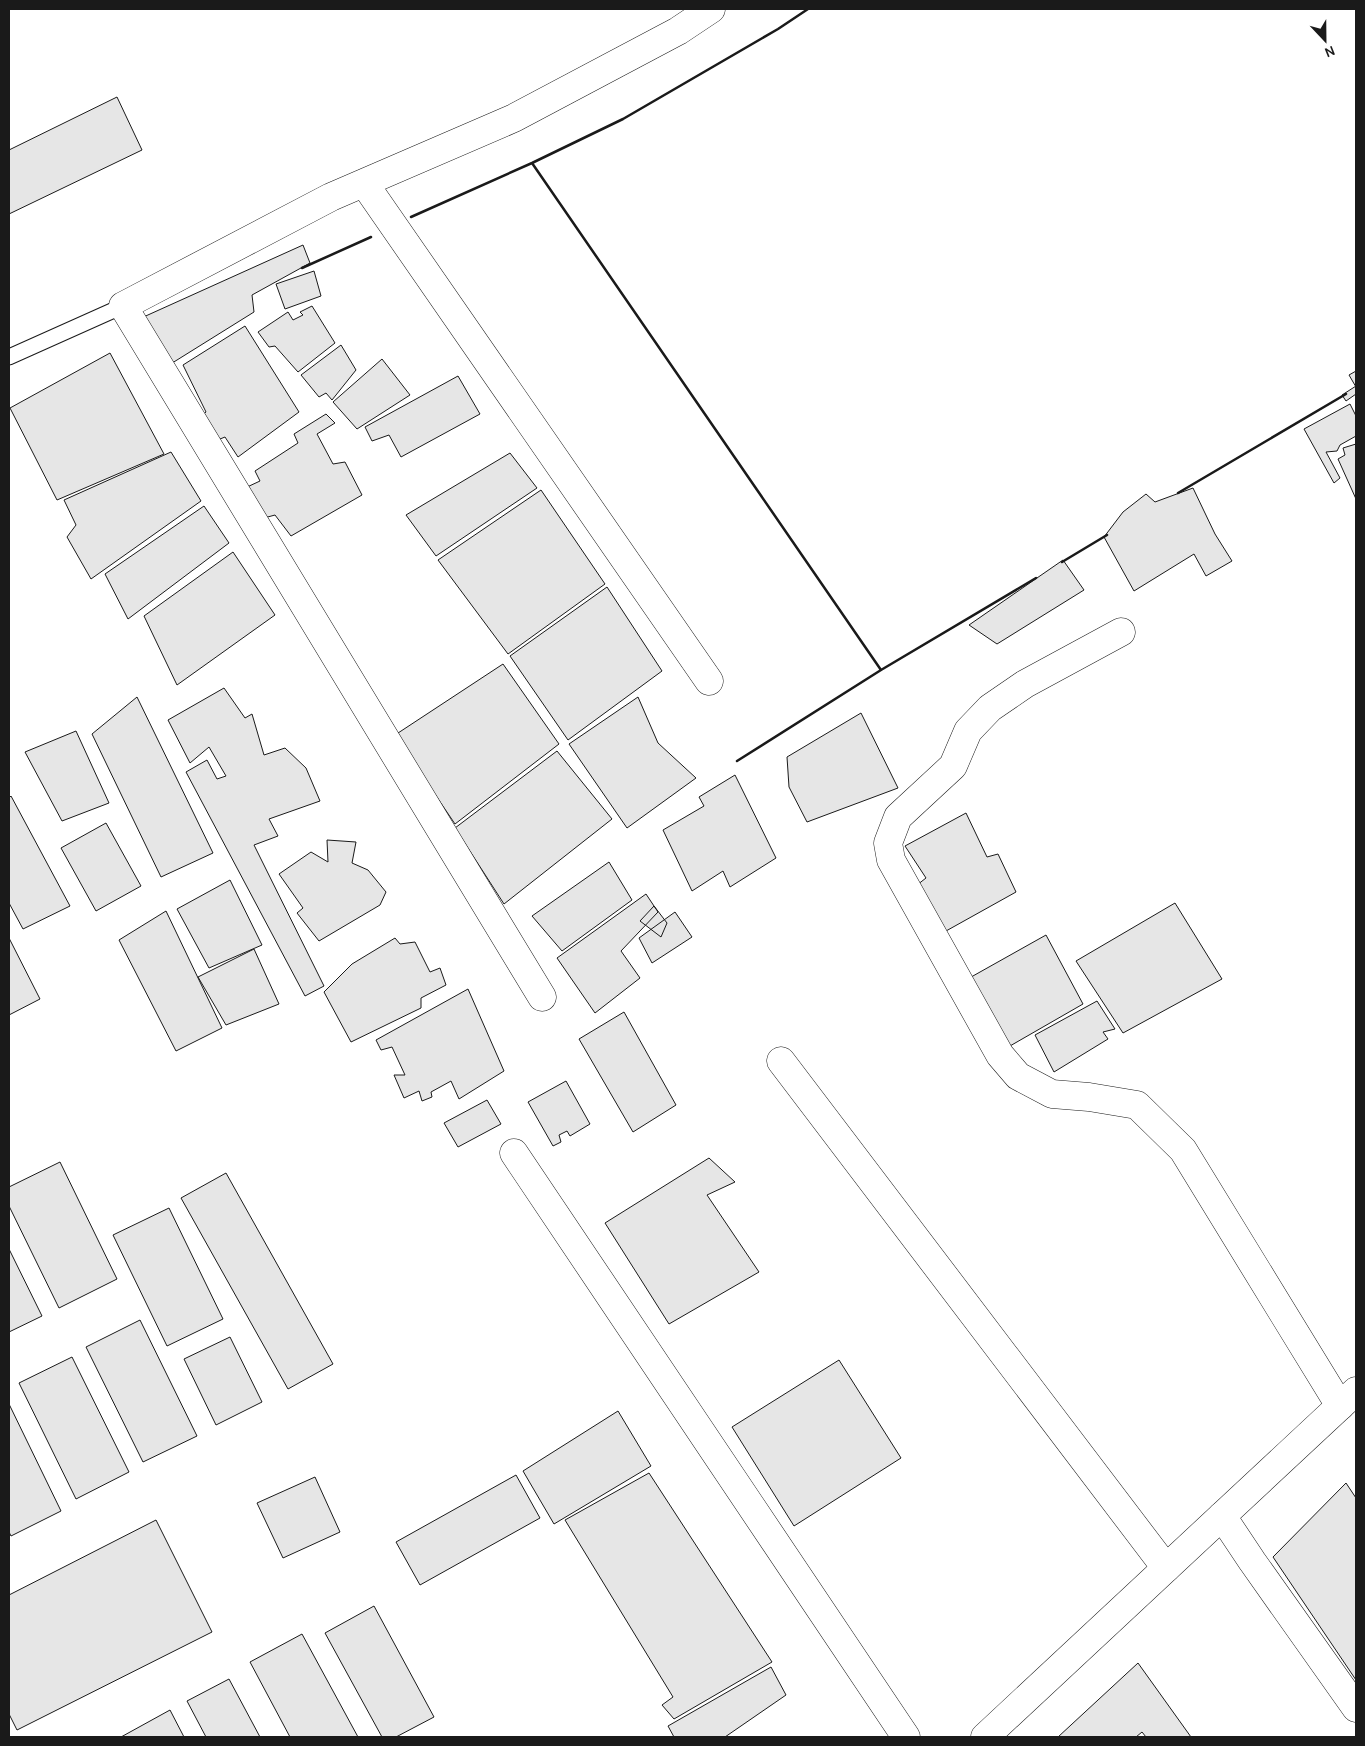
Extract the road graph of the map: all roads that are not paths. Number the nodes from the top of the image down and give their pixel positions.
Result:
1 (712, 9) edge
2 (364, 183) junction
3 (123, 306) junction
4 (9, 357) edge
5 (1121, 632) dead end
6 (709, 681) dead end
7 (542, 997) dead end
8 (781, 1061) dead end
9 (514, 1153) dead end
10 (1348, 1399) edge
11 (1222, 1516) junction
12 (1166, 1568) junction
13 (1356, 1708) edge
14 (906, 1737) edge
15 (985, 1737) edge

1 - 2 street
2 - 3 street
2 - 6 street
3 - 4 lane
3 - 7 street
5 - 10 street
8 - 12 street
9 - 14 street
10 - 11 street
11 - 12 street
11 - 13 street
12 - 15 street

